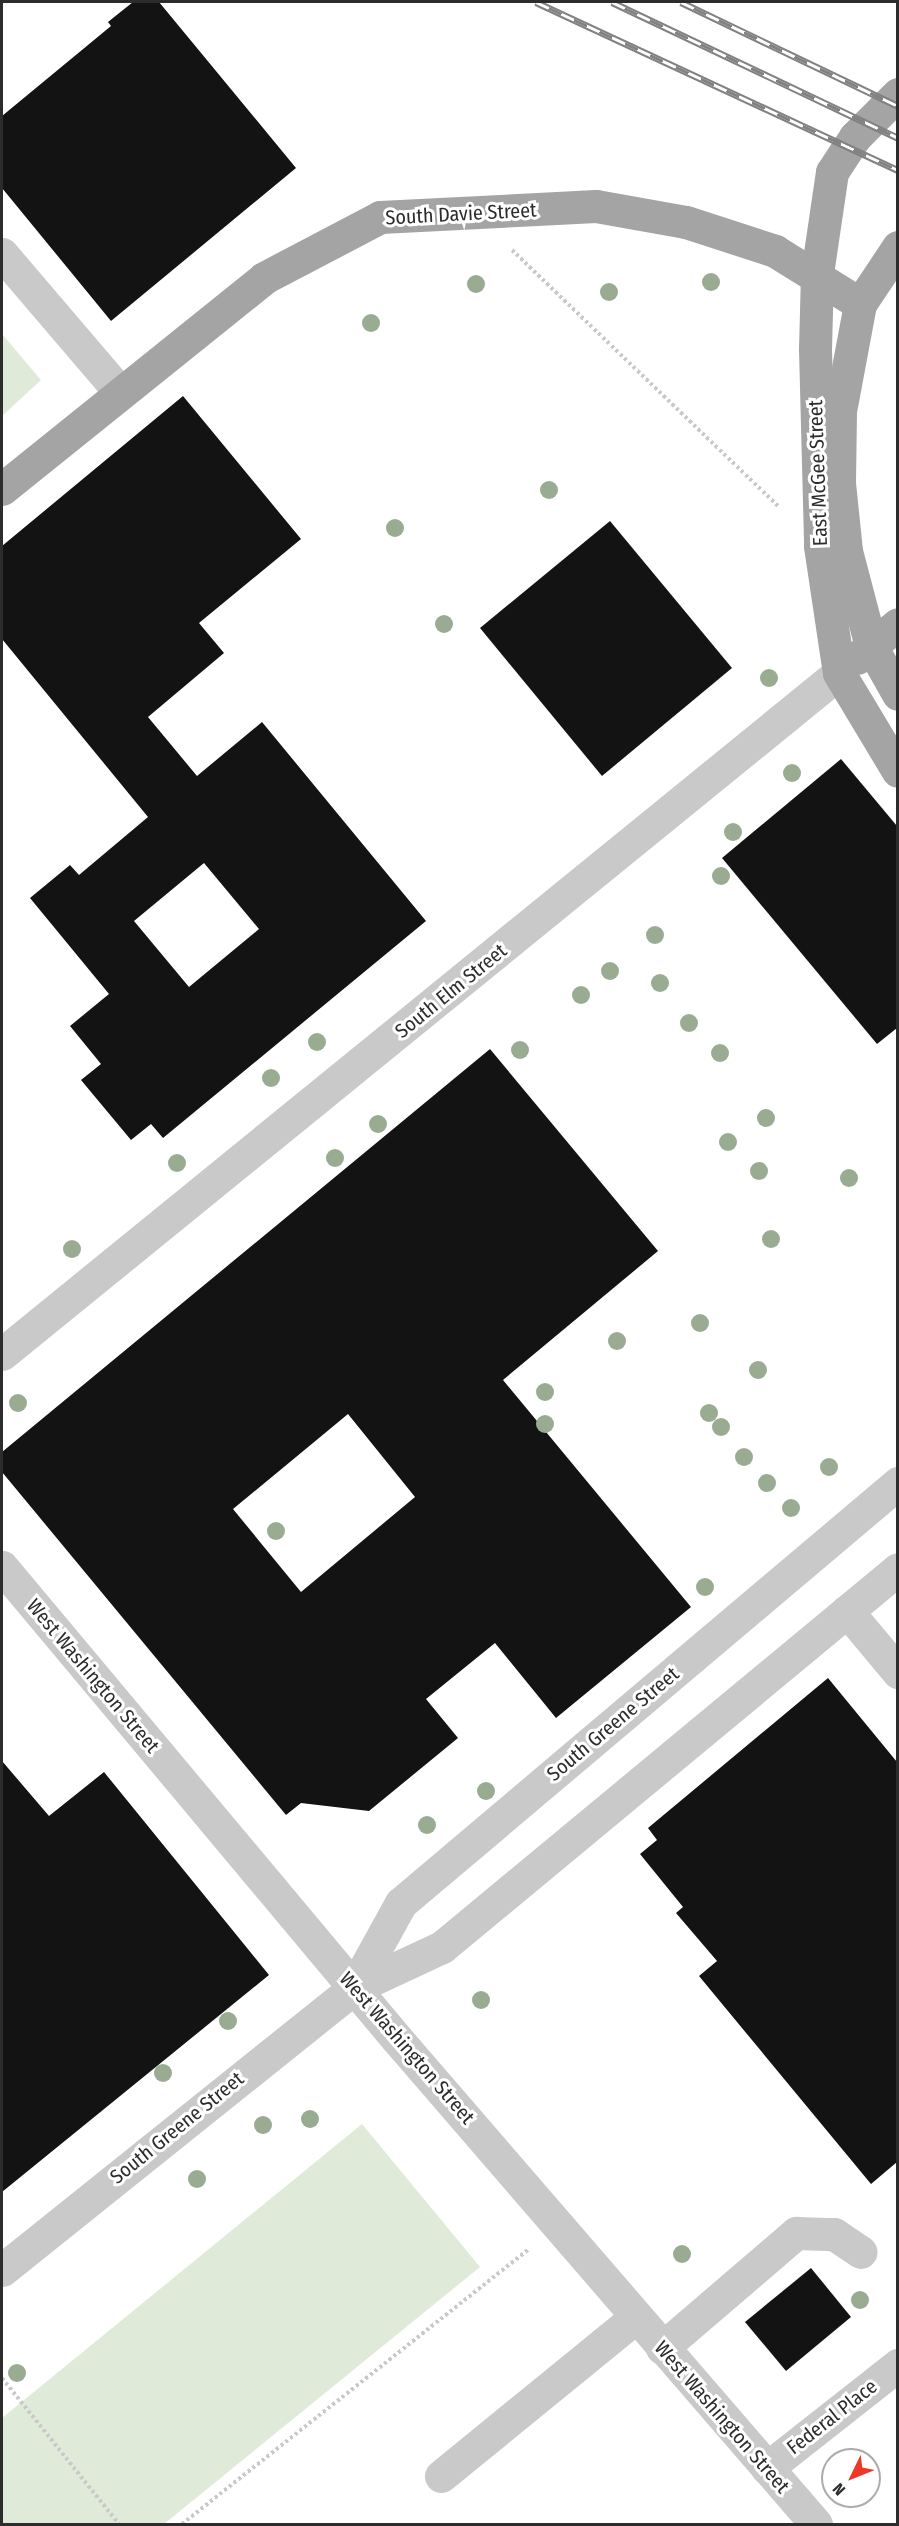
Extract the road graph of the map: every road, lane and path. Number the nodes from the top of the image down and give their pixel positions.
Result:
1 (897, 94) edge
2 (474, 215) junction
3 (897, 247) edge
4 (2, 254) edge
5 (817, 273) junction
6 (860, 304) junction
7 (120, 392) junction
8 (2, 489) edge
9 (820, 546) junction
10 (897, 624) edge
11 (871, 646) junction
12 (839, 673) junction
13 (897, 694) edge
14 (897, 771) edge
15 (2, 1354) edge
16 (897, 1483) edge
17 (2, 1567) edge
18 (897, 1569) edge
19 (847, 1611) junction
20 (897, 1672) edge
21 (354, 1988) junction
22 (560, 2224) junction
23 (861, 2252) dead end
24 (2, 2270) edge
25 (636, 2317) junction
26 (662, 2348) junction
27 (897, 2365) edge
28 (2, 2378) edge
29 (767, 2468) junction
30 (441, 2476) dead end
31 (119, 2524) edge
32 (182, 2524) edge
33 (816, 2524) edge

1 - 5 main road
2 - 5 main road, South Davie Street
2 - 7 main road, South Davie Street
2 - 9 path
3 - 6 main road
4 - 7 street
5 - 6 main road, South Davie Street
5 - 9 main road, East McGee Street
6 - 11 main road, East McGee Street
7 - 8 main road, South Davie Street
9 - 12 main road, East McGee Street
10 - 11 main road, South Elm Street
11 - 12 main road, South Elm Street
11 - 13 main road, East McGee Street
12 - 14 main road
12 - 15 street, South Elm Street
16 - 21 street, South Greene Street
17 - 21 street, West Washington Street
18 - 19 street, South Greene Street
19 - 20 street
19 - 21 street, South Greene Street
21 - 22 street, West Washington Street
21 - 24 street, South Greene Street
22 - 25 street, West Washington Street
22 - 32 path
23 - 26 street
25 - 26 street, West Washington Street
25 - 30 street
26 - 29 street, West Washington Street
27 - 29 street, Federal Place
28 - 31 path
29 - 33 street, West Washington Street

